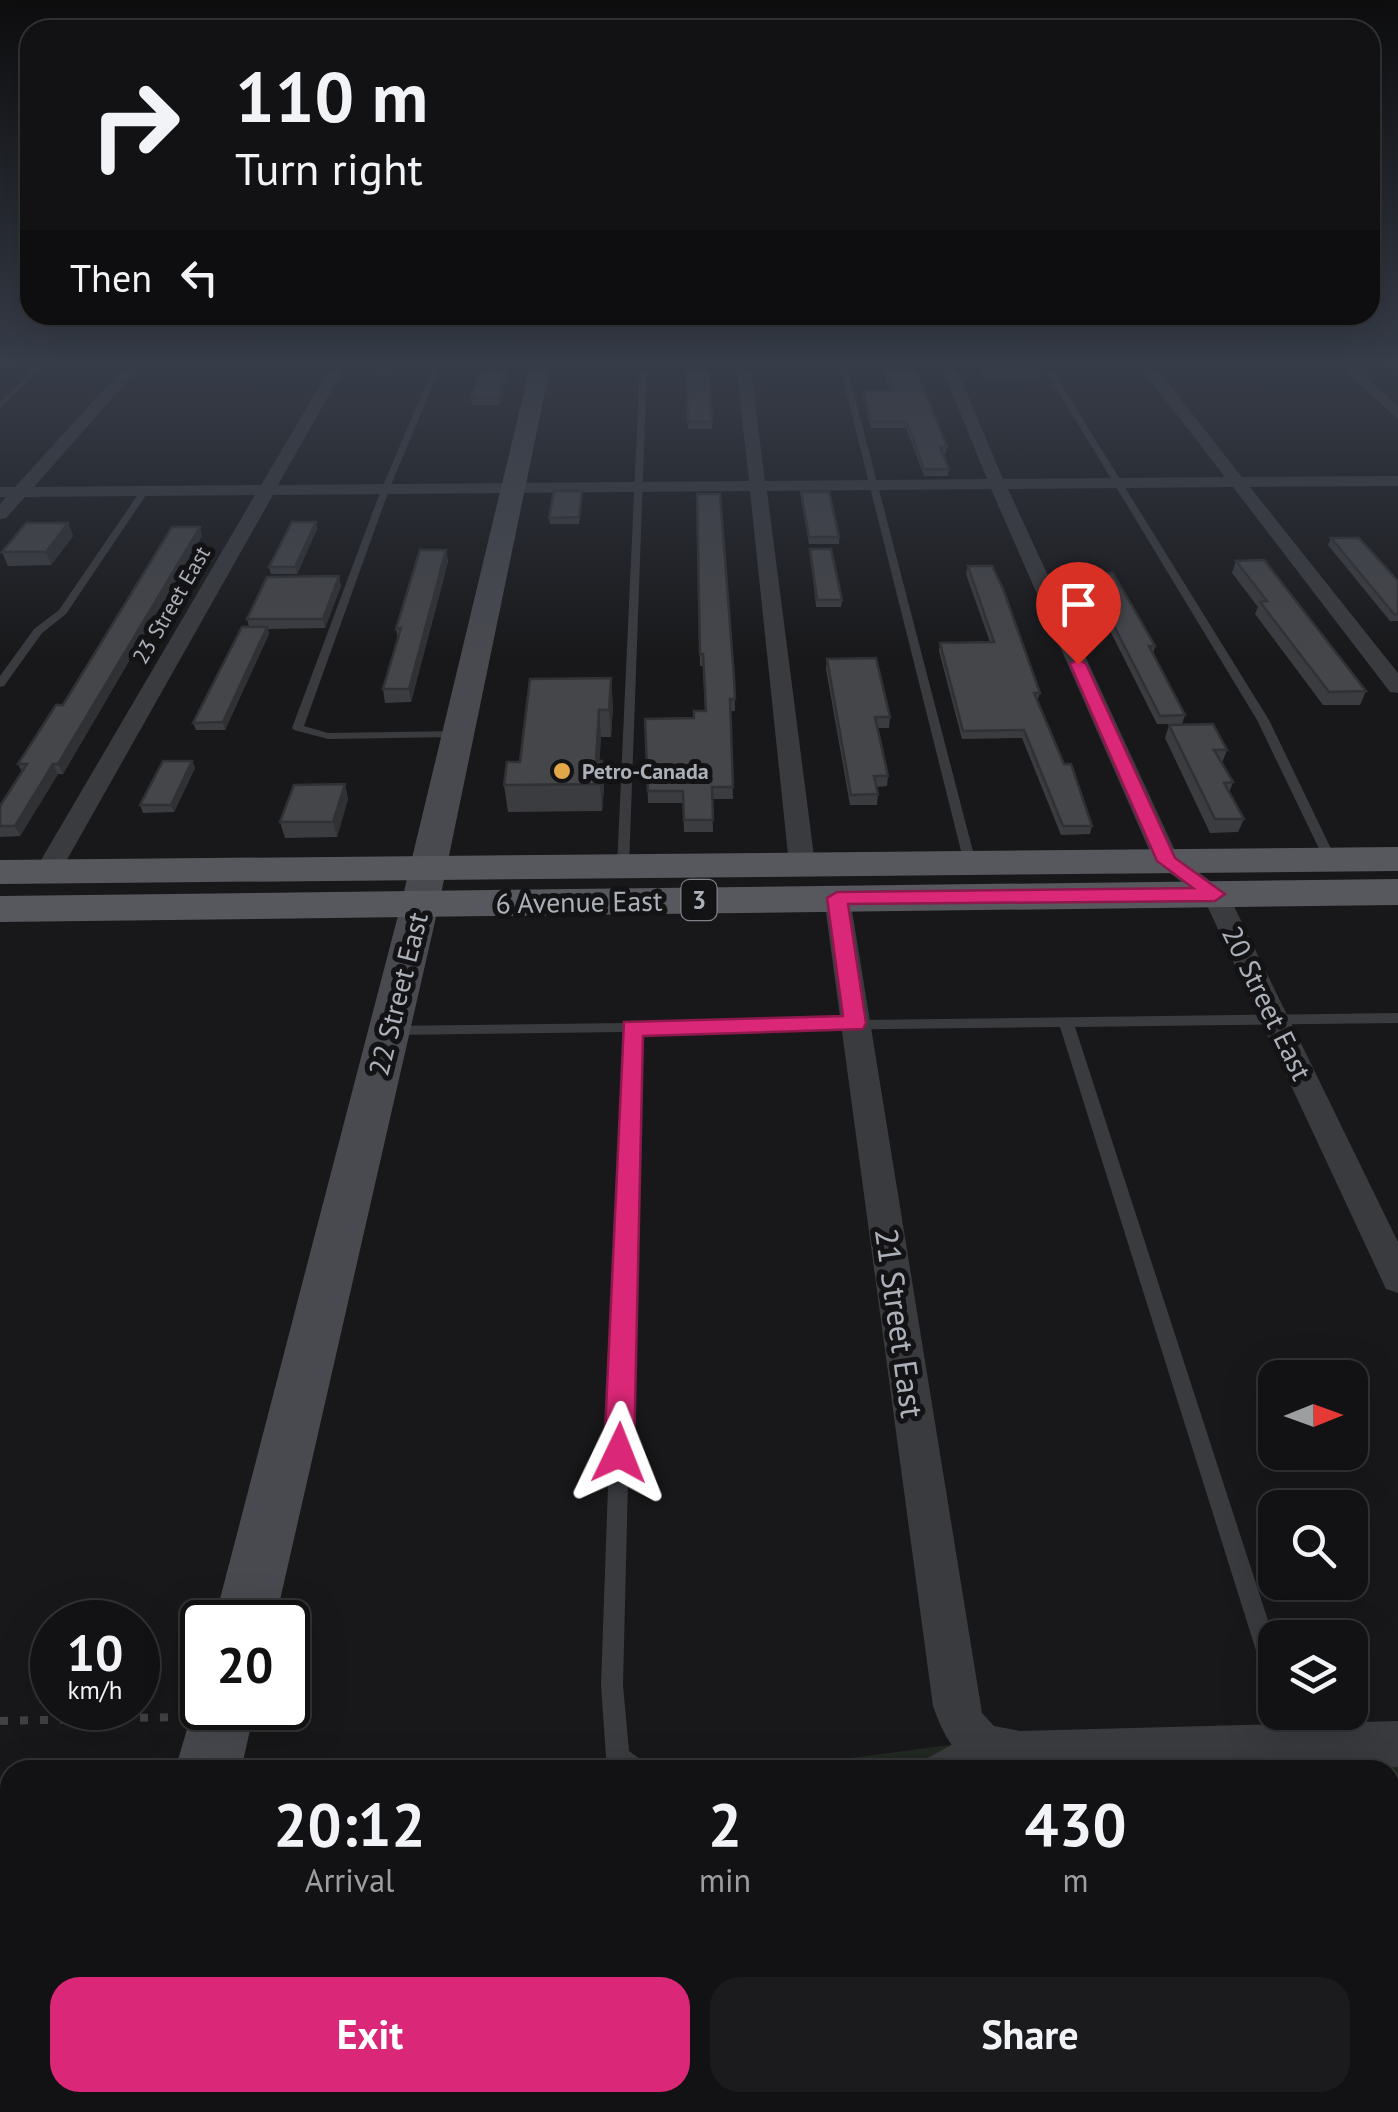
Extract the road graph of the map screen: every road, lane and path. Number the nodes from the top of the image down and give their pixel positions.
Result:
1 (47, 462) edge
2 (283, 462) edge
3 (397, 462) edge
4 (519, 462) edge
5 (638, 462) edge
6 (754, 462) edge
7 (868, 462) edge
8 (988, 462) edge
9 (1106, 462) edge
10 (1223, 462) edge
11 (1238, 481) junction
12 (1398, 481) edge
13 (1120, 483) junction
14 (997, 484) junction
15 (874, 486) junction
16 (637, 487) junction
17 (757, 487) junction
18 (513, 488) junction
19 (266, 490) junction
20 (385, 490) junction
21 (0, 492) edge
22 (19, 492) junction
23 (144, 492) junction
24 (0, 514) edge
25 (0, 684) edge
26 (1398, 687) edge
27 (458, 734) junction
28 (1398, 858) edge
29 (1330, 859) junction
30 (1166, 861) junction
31 (970, 863) junction
32 (802, 864) junction
33 (622, 867) junction
34 (0, 872) edge
35 (47, 872) junction
36 (424, 886) junction
37 (1398, 892) edge
38 (1215, 894) junction
39 (837, 898) junction
40 (0, 908) edge
41 (1398, 1018) edge
42 (1274, 1019) junction
43 (1066, 1022) junction
44 (855, 1023) junction
45 (632, 1028) junction
46 (390, 1030) junction
47 (1398, 1278) edge
48 (249, 1600) edge
49 (1258, 1623) edge
50 (0, 1720) edge
51 (1292, 1730) edge
52 (218, 1731) edge
53 (976, 1744) junction
54 (1398, 1744) edge
55 (622, 1760) edge
56 (946, 1760) edge

1 - 22 street
2 - 19 street, 23 Street East
3 - 20 lane
4 - 18 street, 22 Street East
5 - 16 lane
6 - 17 street
7 - 15 lane
8 - 14 street
9 - 13 lane
10 - 11 street
11 - 12 street
11 - 13 street
11 - 26 street
13 - 14 street
13 - 29 lane
14 - 15 street
14 - 30 street
15 - 17 street
15 - 31 lane
16 - 17 street
16 - 18 street
16 - 33 lane
17 - 32 street
18 - 20 street
18 - 27 street, 22 Street East
19 - 20 street
19 - 23 street
19 - 35 street, 23 Street East
20 - 27 lane
21 - 22 street
22 - 23 street
22 - 24 street
23 - 25 lane
27 - 36 street, 22 Street East
28 - 29 main road, 6 Avenue East / 3
29 - 30 main road, 6 Avenue East / 3
30 - 31 main road, 6 Avenue East / 3
30 - 38 street, 20 Street East
31 - 32 main road, 6 Avenue East / 3
32 - 33 main road, 6 Avenue East / 3
33 - 36 main road, 6 Avenue East / 3
34 - 35 main road, 6 Avenue East / 3
35 - 36 main road, 6 Avenue East / 3
36 - 39 main road, 6 Avenue East / 3
36 - 40 main road, 6 Avenue East / 3
36 - 46 street, 22 Street East
37 - 38 main road, 6 Avenue East / 3
38 - 39 main road, 6 Avenue East / 3
38 - 42 street, 20 Street East
39 - 44 street, 21 Street East
41 - 42 lane
42 - 43 lane
42 - 47 street, 20 Street East
43 - 44 lane
43 - 49 lane
44 - 45 lane
44 - 53 street, 21 Street East
45 - 46 lane
45 - 55 lane
46 - 48 street, 22 Street East
50 - 52 path
51 - 53 street
51 - 54 street
53 - 56 lane

